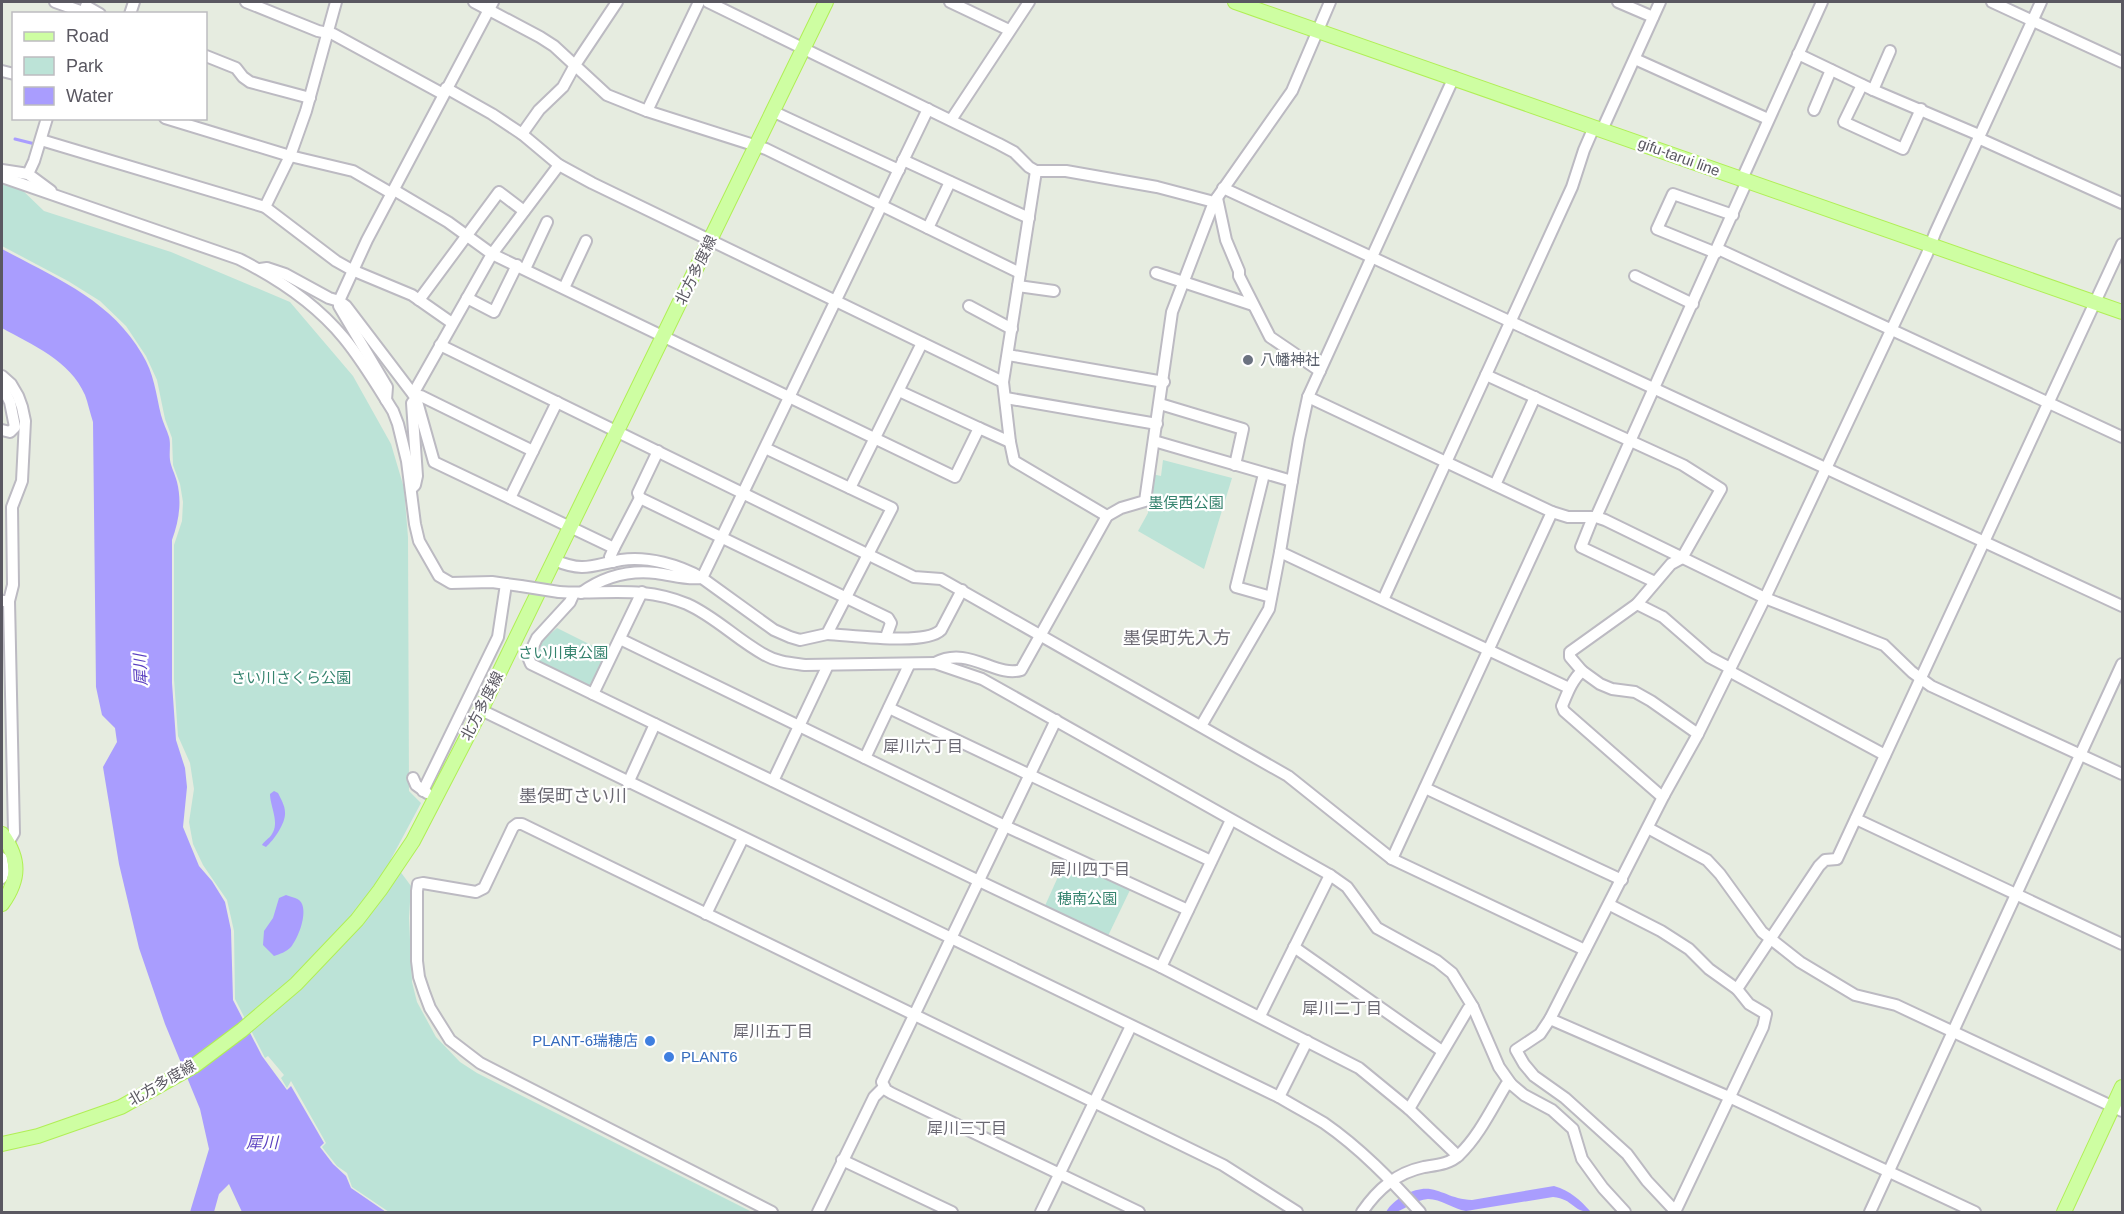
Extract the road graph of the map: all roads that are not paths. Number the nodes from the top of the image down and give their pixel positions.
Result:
1 (55, 2) edge
2 (246, 2) edge
3 (336, 2) edge
4 (474, 2) edge
5 (617, 2) edge
6 (699, 2) edge
7 (708, 2) edge
8 (826, 2) edge
9 (950, 2) edge
10 (1029, 2) edge
11 (1235, 2) edge
12 (1330, 2) edge
13 (1618, 2) edge
14 (1660, 2) edge
15 (1822, 2) edge
16 (1992, 2) edge
17 (2041, 2) edge
18 (491, 6) edge
19 (85, 8) edge
20 (1653, 17) junction
21 (2032, 20) junction
22 (1009, 30) junction
23 (1317, 30) junction
24 (328, 32) junction
25 (804, 48) junction
26 (1890, 51) dead end
27 (1798, 54) junction
28 (207, 56) edge
29 (1635, 58) junction
30 (2122, 62) edge
31 (575, 65) junction
32 (1831, 70) junction
33 (1454, 77) junction
34 (1862, 85) junction
35 (1873, 90) junction
36 (444, 91) junction
37 (310, 98) junction
38 (928, 109) junction
39 (1921, 109) junction
40 (1814, 110) dead end
41 (647, 111) junction
42 (772, 111) junction
43 (1768, 119) junction
44 (46, 120) edge
45 (172, 120) edge
46 (951, 120) junction
47 (1598, 128) junction
48 (522, 134) junction
49 (1978, 137) junction
50 (41, 140) junction
51 (756, 145) junction
52 (290, 156) junction
53 (559, 165) junction
54 (901, 165) junction
55 (2, 170) edge
56 (1036, 171) junction
57 (28, 174) junction
58 (2, 177) edge
59 (1745, 180) junction
60 (950, 182) junction
61 (1223, 188) junction
62 (393, 191) junction
63 (55, 195) junction
64 (1215, 200) junction
65 (2122, 203) edge
66 (882, 205) junction
67 (265, 207) junction
68 (524, 211) junction
69 (1732, 215) junction
70 (1029, 218) junction
71 (547, 222) dead end
72 (928, 228) junction
73 (467, 236) junction
74 (710, 240) junction
75 (586, 241) dead end
76 (1931, 244) junction
77 (2122, 244) edge
78 (1717, 251) junction
79 (492, 254) junction
80 (1373, 257) junction
81 (521, 267) junction
82 (259, 269) junction
83 (352, 270) junction
84 (1020, 273) junction
85 (1156, 273) dead end
86 (1635, 276) dead end
87 (1182, 282) junction
88 (1018, 286) junction
89 (564, 288) junction
90 (1054, 291) dead end
91 (467, 298) junction
92 (419, 300) junction
93 (836, 300) junction
94 (339, 301) junction
95 (2095, 302) junction
96 (1693, 304) junction
97 (1253, 305) junction
98 (969, 306) dead end
99 (2122, 312) edge
100 (1511, 322) junction
101 (452, 323) junction
102 (1012, 329) junction
103 (1891, 330) junction
104 (663, 336) junction
105 (922, 343) junction
106 (440, 345) junction
107 (1008, 355) junction
108 (1320, 370) junction
109 (1486, 375) junction
110 (2, 376) edge
111 (1004, 382) junction
112 (1164, 382) junction
113 (2, 386) edge
114 (1654, 388) junction
115 (899, 391) junction
116 (415, 396) junction
117 (789, 396) junction
118 (1308, 397) junction
119 (1535, 397) junction
120 (1006, 398) junction
121 (386, 400) junction
122 (557, 402) junction
123 (2047, 403) junction
124 (1160, 404) junction
125 (1157, 424) junction
126 (979, 428) junction
127 (2, 430) edge
128 (616, 431) junction
129 (2122, 437) edge
130 (874, 438) junction
131 (1630, 440) junction
132 (1154, 441) junction
133 (1010, 442) junction
134 (765, 448) junction
135 (533, 451) junction
136 (658, 451) junction
137 (1446, 462) junction
138 (1235, 465) junction
139 (1825, 467) junction
140 (1264, 474) junction
141 (1292, 481) junction
142 (1495, 485) junction
143 (850, 488) junction
144 (410, 490) junction
145 (744, 494) junction
146 (510, 498) junction
147 (640, 498) junction
148 (1552, 512) junction
149 (1107, 516) junction
150 (1594, 517) junction
151 (571, 528) junction
152 (722, 538) junction
153 (1984, 541) junction
154 (614, 548) junction
155 (1280, 552) junction
156 (869, 555) junction
157 (1682, 558) junction
158 (554, 560) junction
159 (613, 562) junction
160 (702, 578) junction
161 (1655, 582) junction
162 (506, 584) junction
163 (962, 590) junction
164 (642, 592) junction
165 (577, 593) junction
166 (1271, 597) junction
167 (846, 598) junction
168 (1765, 598) junction
169 (5, 600) edge
170 (1383, 600) junction
171 (1636, 604) junction
172 (2122, 606) edge
173 (1040, 633) junction
174 (827, 634) junction
175 (886, 637) junction
176 (620, 639) junction
177 (1489, 649) junction
178 (6, 662) edge
179 (935, 663) junction
180 (2122, 664) edge
181 (828, 665) junction
182 (909, 665) junction
183 (1730, 670) junction
184 (1582, 671) junction
185 (1921, 680) junction
186 (1569, 688) junction
187 (593, 694) junction
188 (889, 708) junction
189 (481, 710) junction
190 (1056, 720) junction
191 (655, 724) junction
192 (799, 726) junction
193 (1201, 726) junction
194 (1698, 734) junction
195 (2081, 755) junction
196 (1885, 756) junction
197 (865, 758) junction
198 (1030, 774) junction
199 (2122, 774) edge
200 (413, 778) dead end
201 (773, 781) junction
202 (628, 783) junction
203 (1425, 788) junction
204 (423, 791) junction
205 (1664, 795) junction
206 (435, 798) junction
207 (1856, 819) junction
208 (1231, 820) junction
209 (1005, 826) junction
210 (1648, 828) junction
211 (743, 838) junction
212 (4, 839) edge
213 (2, 858) edge
214 (1392, 859) junction
215 (1211, 861) junction
216 (1330, 874) junction
217 (2, 878) edge
218 (1622, 880) junction
219 (979, 881) junction
220 (2016, 894) junction
221 (2, 904) edge
222 (1610, 905) junction
223 (1188, 910) junction
224 (706, 914) junction
225 (950, 939) junction
226 (1771, 940) junction
227 (2122, 944) edge
228 (1294, 947) junction
229 (1585, 950) junction
230 (1161, 967) junction
231 (1737, 989) junction
232 (1473, 1007) junction
233 (914, 1014) junction
234 (1260, 1016) junction
235 (1550, 1019) junction
236 (1131, 1026) junction
237 (1952, 1031) junction
238 (1307, 1041) junction
239 (1442, 1052) junction
240 (1511, 1084) junction
241 (884, 1087) junction
242 (2122, 1087) edge
243 (1279, 1097) junction
244 (1729, 1097) junction
245 (1095, 1103) junction
246 (2118, 1108) edge
247 (1409, 1109) junction
248 (2, 1144) edge
249 (1458, 1156) junction
250 (842, 1160) junction
251 (1888, 1171) junction
252 (1060, 1175) junction
253 (1390, 1181) junction
254 (1418, 1210) edge
255 (772, 1212) edge
256 (818, 1212) edge
257 (952, 1212) edge
258 (1041, 1212) edge
259 (1139, 1212) edge
260 (1297, 1212) edge
261 (1362, 1212) edge
262 (1625, 1212) edge
263 (1676, 1212) edge
264 (1870, 1212) edge
265 (1976, 1212) edge
266 (2064, 1212) edge

1 - 19 street
2 - 24 street
3 - 24 street
4 - 18 street
5 - 31 street
6 - 41 street
7 - 25 street
8 - 25 main road, 北方多度線
9 - 22 street
10 - 22 street
11 - 23 main road, gifu-tarui line
12 - 23 street
13 - 20 street
14 - 20 street
15 - 27 street
16 - 21 street
17 - 21 street
18 - 31 street
18 - 36 street
20 - 29 street
21 - 30 street
21 - 49 street
22 - 46 street
23 - 33 main road, gifu-tarui line
23 - 61 street
24 - 36 street
24 - 37 street
25 - 38 street
25 - 42 main road, 北方多度線
26 - 35 street
27 - 32 street
27 - 43 street
28 - 37 street
29 - 43 street
29 - 47 street
31 - 41 street
31 - 48 street
32 - 34 street
32 - 40 street
33 - 47 main road, gifu-tarui line
33 - 80 street
34 - 35 street
34 - 39 street
35 - 39 street
36 - 48 street
36 - 62 street
37 - 52 street
38 - 46 street
38 - 54 street
39 - 49 street
41 - 51 street
42 - 51 main road, 北方多度線
42 - 54 street
43 - 59 street
44 - 50 street
45 - 52 street
46 - 56 street
47 - 59 main road, gifu-tarui line
47 - 100 street
48 - 53 street
49 - 65 street
49 - 76 street
50 - 57 street
50 - 67 street
51 - 66 street
51 - 74 main road, 北方多度線
52 - 62 street
52 - 67 street
53 - 68 street
53 - 74 street
54 - 60 street
54 - 66 street
55 - 57 street
56 - 64 street
56 - 70 street
57 - 63 street
58 - 63 street
59 - 69 street
59 - 76 main road, gifu-tarui line
60 - 70 street
60 - 72 street
61 - 64 street
61 - 80 street
62 - 73 street
62 - 83 street
63 - 82 street
64 - 87 street
64 - 97 street
66 - 72 street
66 - 93 street
67 - 83 street
68 - 73 street
68 - 79 street
69 - 78 street
69 - 78 street
70 - 84 street
71 - 81 street
72 - 84 street
73 - 79 street
73 - 92 street
74 - 93 street
74 - 104 main road, 北方多度線
75 - 89 street
76 - 95 main road, gifu-tarui line
76 - 103 street
77 - 95 street
78 - 96 street
78 - 103 street
79 - 81 street
79 - 91 street
80 - 100 street
80 - 108 street
81 - 89 street
81 - 91 street
82 - 94 street
82 - 121 street
83 - 92 street
83 - 94 street
84 - 88 street
85 - 87 street
86 - 96 street
87 - 97 street
87 - 112 street
88 - 90 street
88 - 102 street
89 - 104 street
91 - 101 street
92 - 101 street
93 - 105 street
93 - 117 street
94 - 116 street
94 - 121 street
95 - 99 main road, gifu-tarui line
95 - 123 street
96 - 114 street
97 - 108 street
98 - 102 street
100 - 109 street
100 - 114 street
101 - 106 street
102 - 107 street
103 - 123 street
103 - 139 street
104 - 117 street
104 - 128 main road, 北方多度線
105 - 111 street
105 - 115 street
106 - 116 street
106 - 122 street
107 - 111 street
107 - 112 street
108 - 118 street
109 - 119 street
109 - 137 street
110 - 169 street
111 - 120 street
112 - 124 street
113 - 127 street
114 - 131 street
114 - 139 street
115 - 126 street
115 - 130 street
116 - 135 street
116 - 144 street
116 - 146 street
117 - 130 street
117 - 134 street
118 - 137 street
118 - 141 street
119 - 131 street
119 - 142 street
120 - 125 street
120 - 133 street
121 - 144 street
122 - 128 street
122 - 135 street
123 - 129 street
123 - 153 street
124 - 125 street
124 - 138 street
125 - 132 street
126 - 130 street
126 - 133 street
128 - 136 street
128 - 151 main road, 北方多度線
130 - 143 street
131 - 150 street
131 - 157 street
132 - 138 street
132 - 149 street
133 - 149 street
134 - 143 street
134 - 145 street
135 - 146 street
136 - 145 street
136 - 147 street
137 - 142 street
137 - 170 street
138 - 140 street
139 - 153 street
139 - 168 street
140 - 141 street
140 - 166 street
141 - 155 street
142 - 148 street
143 - 156 street
144 - 162 street
145 - 152 street
145 - 156 street
146 - 151 street
147 - 152 street
147 - 154 street
148 - 150 street
148 - 177 street
149 - 173 street
150 - 157 street
150 - 161 street
151 - 154 street
151 - 158 main road, 北方多度線
152 - 160 street
152 - 167 street
153 - 172 street
153 - 185 street
154 - 159 street
155 - 166 street
155 - 170 street
156 - 163 street
156 - 167 street
157 - 161 street
157 - 168 street
158 - 159 street
158 - 189 main road, 北方多度線
159 - 160 street
160 - 165 street
160 - 174 street
161 - 171 street
162 - 165 street, bridge
162 - 204 street
163 - 173 street
163 - 175 street
164 - 165 street
164 - 176 street
164 - 181 street
165 - 187 street
166 - 193 street
167 - 174 street
167 - 175 street
168 - 183 street
168 - 185 street
169 - 178 street
170 - 177 street
171 - 183 street
171 - 184 street
173 - 179 street
173 - 193 street
174 - 175 street
176 - 187 street
176 - 192 street
177 - 186 street
177 - 203 street
178 - 212 street
179 - 182 street
179 - 190 street
180 - 195 street
181 - 182 street
181 - 192 street
182 - 188 street
183 - 194 street
183 - 196 street
184 - 186 street
184 - 194 street
185 - 195 street
185 - 196 street
186 - 205 street
187 - 191 street
188 - 197 street
188 - 198 street
189 - 202 street
189 - 206 main road, 北方多度線
190 - 198 street
190 - 208 street
191 - 201 street
191 - 202 street
192 - 197 street
192 - 201 street
193 - 214 street
194 - 205 street
195 - 199 street
195 - 220 street
196 - 207 street
197 - 209 street
198 - 209 street
198 - 215 street
200 - 204 street
201 - 219 street
202 - 211 street
203 - 214 street
203 - 218 street
204 - 206 street
205 - 210 street
206 - 248 main road, 北方多度線
207 - 220 street
207 - 226 street
208 - 215 street
208 - 216 street
209 - 219 street
209 - 223 street
210 - 218 street
210 - 226 street
211 - 224 street
211 - 225 street
212 - 221 main road
213 - 217 street
214 - 229 street
215 - 223 street
216 - 228 street
216 - 232 street
218 - 222 street
219 - 225 street
219 - 230 street
220 - 227 street
220 - 237 street
222 - 229 street
222 - 231 street
223 - 230 street
224 - 233 street
224 - 255 street
225 - 233 street
225 - 236 street
226 - 231 street
226 - 237 street
228 - 234 street
228 - 239 street
229 - 235 street
230 - 234 street
231 - 244 street
232 - 239 street
232 - 240 street
233 - 241 street
233 - 245 street
234 - 238 street
235 - 244 street
235 - 263 street
236 - 243 street
236 - 245 street
237 - 246 street
237 - 251 street
238 - 243 street
238 - 247 street
239 - 247 street
240 - 249 street
240 - 262 street
241 - 250 street
241 - 252 street
242 - 246 main road
243 - 253 street
244 - 251 street
244 - 263 street
245 - 252 street
245 - 260 street
246 - 266 main road
247 - 249 street
249 - 253 street
250 - 256 street
250 - 257 street
251 - 264 street
251 - 265 street
252 - 258 street
252 - 259 street
253 - 254 street
253 - 261 street

